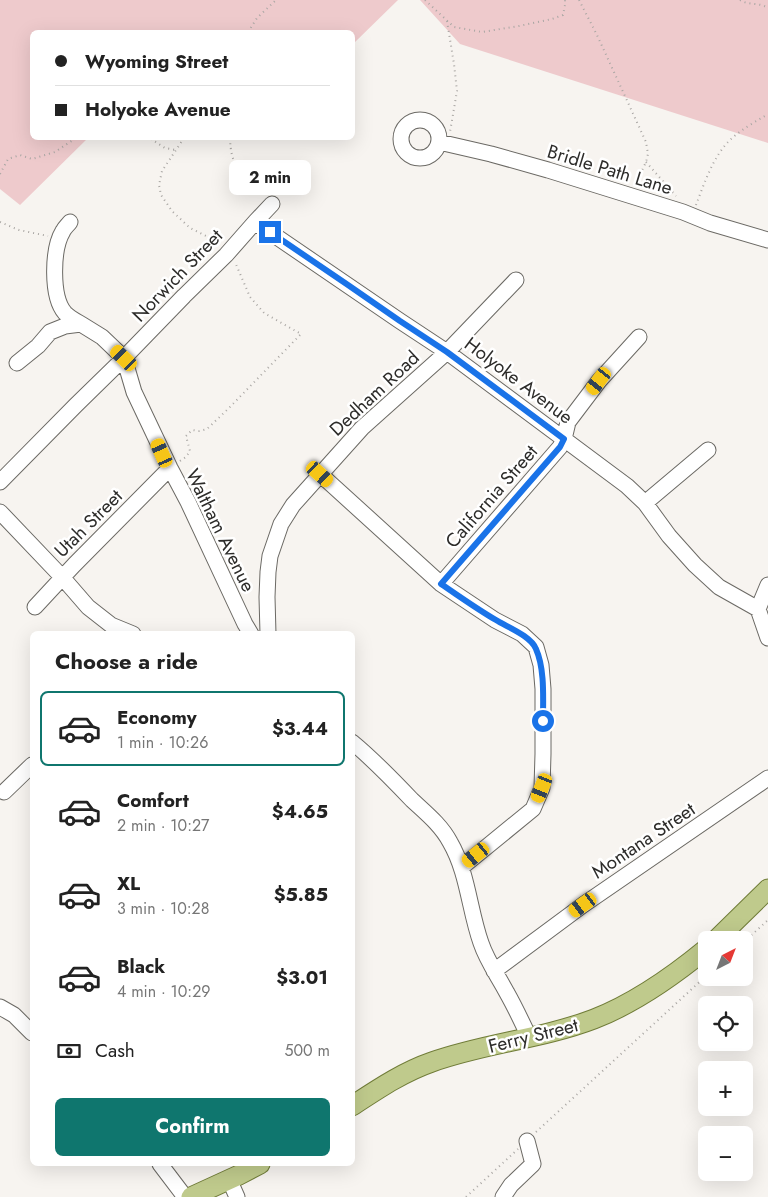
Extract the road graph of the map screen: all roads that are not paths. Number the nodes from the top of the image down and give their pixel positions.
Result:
1 (444, 143) road end
2 (272, 204) dead end
3 (70, 222) dead end
4 (255, 222) junction
5 (768, 240) edge
6 (516, 280) dead end
7 (81, 324) junction
8 (639, 337) dead end
9 (447, 352) junction
10 (124, 358) junction
11 (17, 363) dead end
12 (564, 439) junction
13 (708, 450) dead end
14 (170, 468) junction
15 (320, 474) junction
16 (0, 482) edge
17 (645, 503) junction
18 (0, 512) edge
19 (62, 577) junction
20 (441, 584) junction
21 (768, 585) edge
22 (35, 607) dead end
23 (758, 609) junction
24 (126, 631) edge
25 (250, 631) edge
26 (265, 631) edge
27 (768, 638) edge
28 (355, 745) edge
29 (30, 767) edge
30 (768, 778) edge
31 (4, 792) dead end
32 (462, 867) junction
33 (768, 889) edge
34 (725, 931) edge
35 (698, 956) edge
36 (494, 971) junction
37 (0, 1007) edge
38 (30, 1031) edge
39 (530, 1037) junction
40 (355, 1104) edge
41 (526, 1141) road end
42 (162, 1166) edge
43 (256, 1166) edge
44 (229, 1179) junction
45 (185, 1197) edge
46 (191, 1197) edge
47 (237, 1197) edge
48 (503, 1197) edge

1 - 5 street, Bridle Path Lane
2 - 4 street
3 - 7 street
4 - 9 street, Holyoke Avenue
4 - 10 street, Norwich Street
6 - 9 street, Dedham Road
7 - 10 street
7 - 11 street
8 - 12 street, California Street
9 - 12 street, Holyoke Avenue
9 - 15 street, Dedham Road
10 - 14 street, Waltham Avenue
10 - 16 street, Norwich Street
12 - 17 street, Holyoke Avenue
12 - 20 street, California Street
13 - 17 street
14 - 19 street, Utah Street
14 - 25 street, Waltham Avenue
15 - 20 street
15 - 26 street, Dedham Road
17 - 23 street, Holyoke Avenue
18 - 19 street
19 - 22 street, Utah Street
19 - 24 street
20 - 32 street
21 - 23 street
23 - 27 street
28 - 32 street
29 - 31 street
30 - 36 street, Montana Street
32 - 36 street
33 - 34 main road
35 - 39 main road, Ferry Street
36 - 39 street
37 - 38 street
39 - 40 main road, Ferry Street
41 - 48 street
42 - 45 street
43 - 44 main road
44 - 46 main road
44 - 47 street

